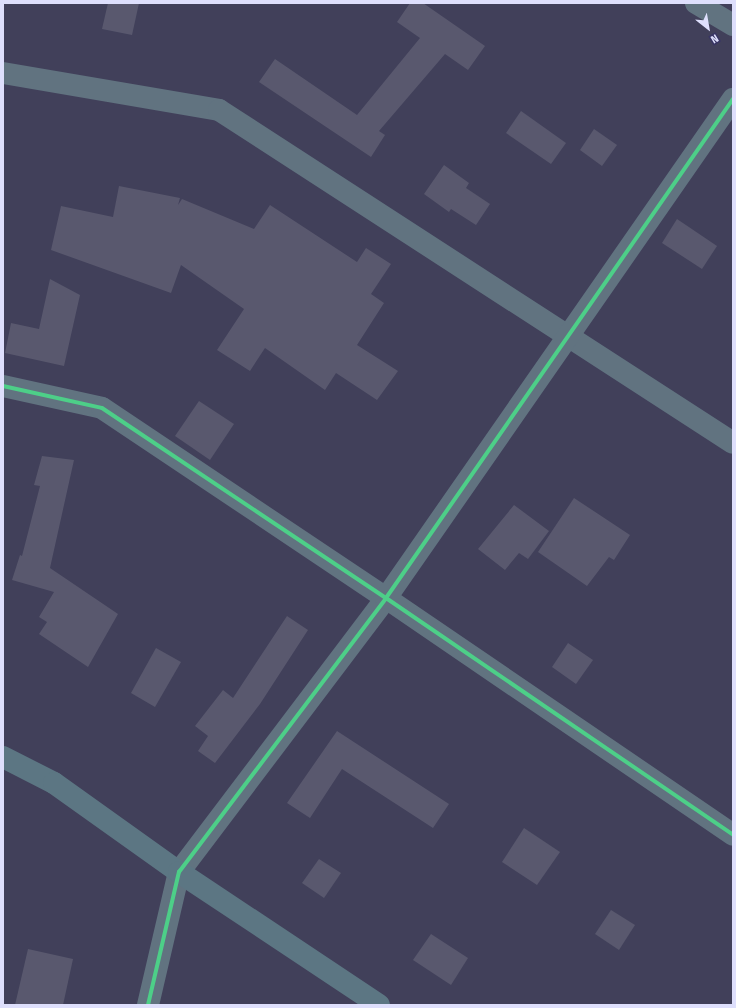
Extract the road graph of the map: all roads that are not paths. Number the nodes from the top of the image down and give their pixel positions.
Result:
1 (696, 3) edge
2 (733, 25) edge
3 (3, 73) edge
4 (733, 99) edge
5 (570, 336) junction
6 (3, 386) edge
7 (733, 443) edge
8 (386, 598) junction
9 (3, 757) edge
10 (733, 835) edge
11 (180, 872) junction
12 (148, 1005) edge
13 (379, 1005) edge

1 - 2 street
3 - 5 street
4 - 5 street
5 - 7 street
5 - 8 street
6 - 8 street
8 - 10 street
8 - 11 street
9 - 11 main road
11 - 12 street
11 - 13 main road

